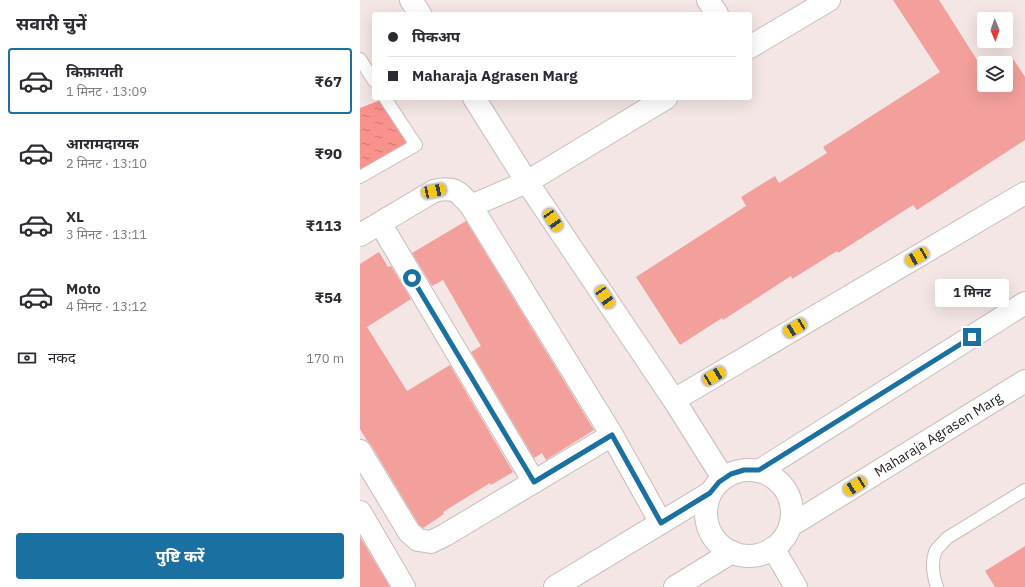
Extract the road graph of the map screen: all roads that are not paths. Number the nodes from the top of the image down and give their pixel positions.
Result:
1 (412, 0) edge
2 (708, 0) edge
3 (829, 0) edge
4 (419, 12) edge
5 (716, 12) edge
6 (752, 46) edge
7 (360, 59) edge
8 (372, 78) edge
9 (386, 100) edge
10 (475, 100) edge
11 (663, 100) edge
12 (360, 177) edge
13 (527, 182) junction
14 (1025, 193) edge
15 (471, 206) junction
16 (380, 223) junction
17 (360, 235) edge
18 (1025, 303) edge
19 (1025, 381) edge
20 (674, 400) junction
21 (612, 435) junction
22 (360, 451) edge
23 (759, 470) junction
24 (534, 482) junction
25 (717, 486) junction
26 (1025, 490) edge
27 (360, 512) edge
28 (661, 523) junction
29 (790, 526) junction
30 (773, 548) junction
31 (732, 552) junction
32 (404, 587) edge
33 (555, 587) edge
34 (675, 587) edge
35 (796, 587) edge
36 (937, 587) edge

1 - 4 street
2 - 5 street
3 - 6 street
7 - 8 lane
9 - 12 lane
10 - 13 street
11 - 13 street
13 - 15 street
13 - 20 street
14 - 20 street
15 - 16 street
15 - 21 street
16 - 17 street
16 - 24 street
18 - 23 street
19 - 29 street, Maharaja Agrasen Marg
20 - 25 street
21 - 24 street
21 - 28 street
22 - 24 street
23 - 25 street
23 - 29 street
25 - 28 street
25 - 31 street, Maharaja Agrasen Marg
26 - 36 lane
27 - 32 street
28 - 33 street
29 - 30 street, Maharaja Agrasen Marg
30 - 31 street, Maharaja Agrasen Marg
30 - 35 street
31 - 34 street

